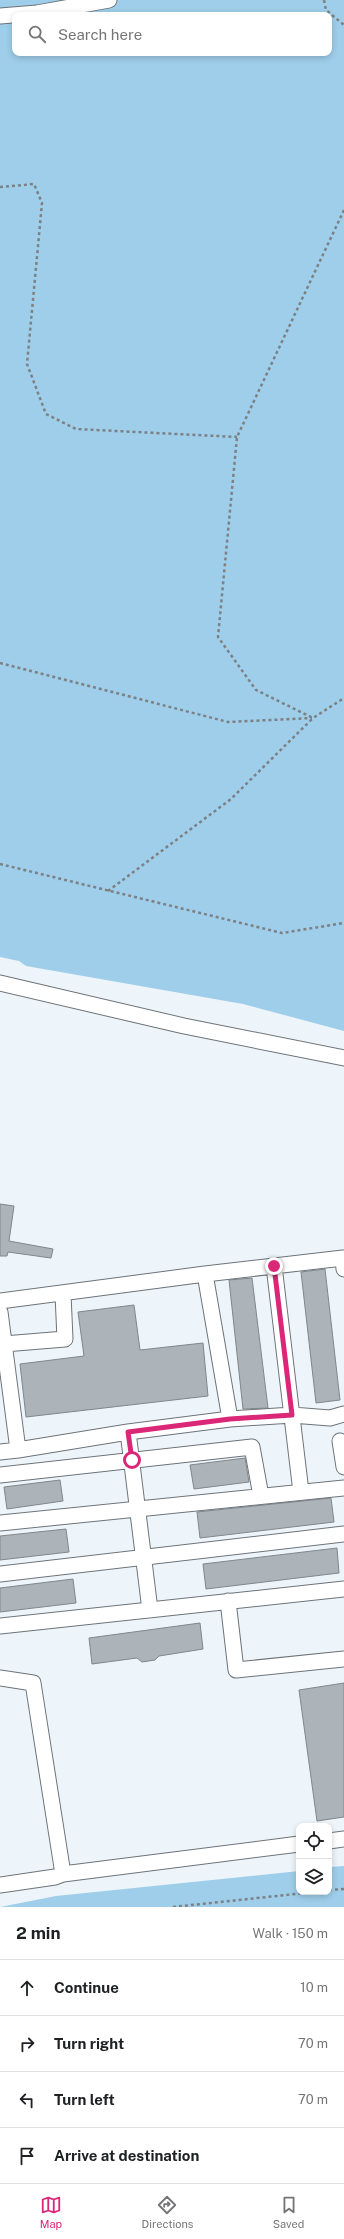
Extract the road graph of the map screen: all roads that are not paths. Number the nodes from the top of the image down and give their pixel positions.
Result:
1 (109, 0) edge
2 (43, 12) edge
3 (12, 15) edge
4 (0, 16) edge
5 (0, 983) edge
6 (344, 1058) edge
7 (274, 1266) junction
8 (344, 1270) edge
9 (205, 1274) junction
10 (63, 1294) junction
11 (0, 1301) edge
12 (0, 1312) edge
13 (4, 1344) junction
14 (344, 1414) edge
15 (292, 1415) junction
16 (230, 1419) junction
17 (128, 1432) junction
18 (340, 1441) dead end
19 (18, 1450) junction
20 (0, 1452) edge
21 (132, 1460) junction
22 (344, 1467) edge
23 (0, 1475) edge
24 (344, 1488) edge
25 (301, 1492) junction
26 (261, 1496) junction
27 (138, 1509) junction
28 (0, 1523) edge
29 (344, 1534) edge
30 (143, 1557) junction
31 (0, 1574) edge
32 (344, 1589) edge
33 (228, 1601) junction
34 (150, 1610) junction
35 (0, 1626) edge
36 (344, 1659) edge
37 (0, 1678) edge
38 (344, 1839) edge
39 (332, 1841) edge
40 (296, 1844) edge
41 (63, 1874) junction
42 (0, 1884) edge

1 - 2 lane
3 - 4 lane
5 - 6 lane
7 - 8 lane
7 - 9 lane
7 - 15 lane
9 - 10 lane
9 - 16 lane
10 - 11 lane
10 - 13 lane
12 - 13 lane
13 - 19 lane
14 - 15 lane
15 - 16 lane
15 - 25 lane
16 - 17 lane
17 - 19 lane
17 - 21 lane
18 - 22 lane
19 - 20 lane
21 - 23 lane
21 - 26 lane
21 - 27 lane
24 - 25 lane
25 - 26 lane
26 - 27 lane
27 - 28 lane
27 - 30 lane
29 - 30 lane
30 - 31 lane
30 - 34 lane
32 - 33 lane
33 - 34 lane
33 - 36 lane
34 - 35 lane
37 - 41 lane
38 - 39 lane
40 - 41 lane
41 - 42 lane

